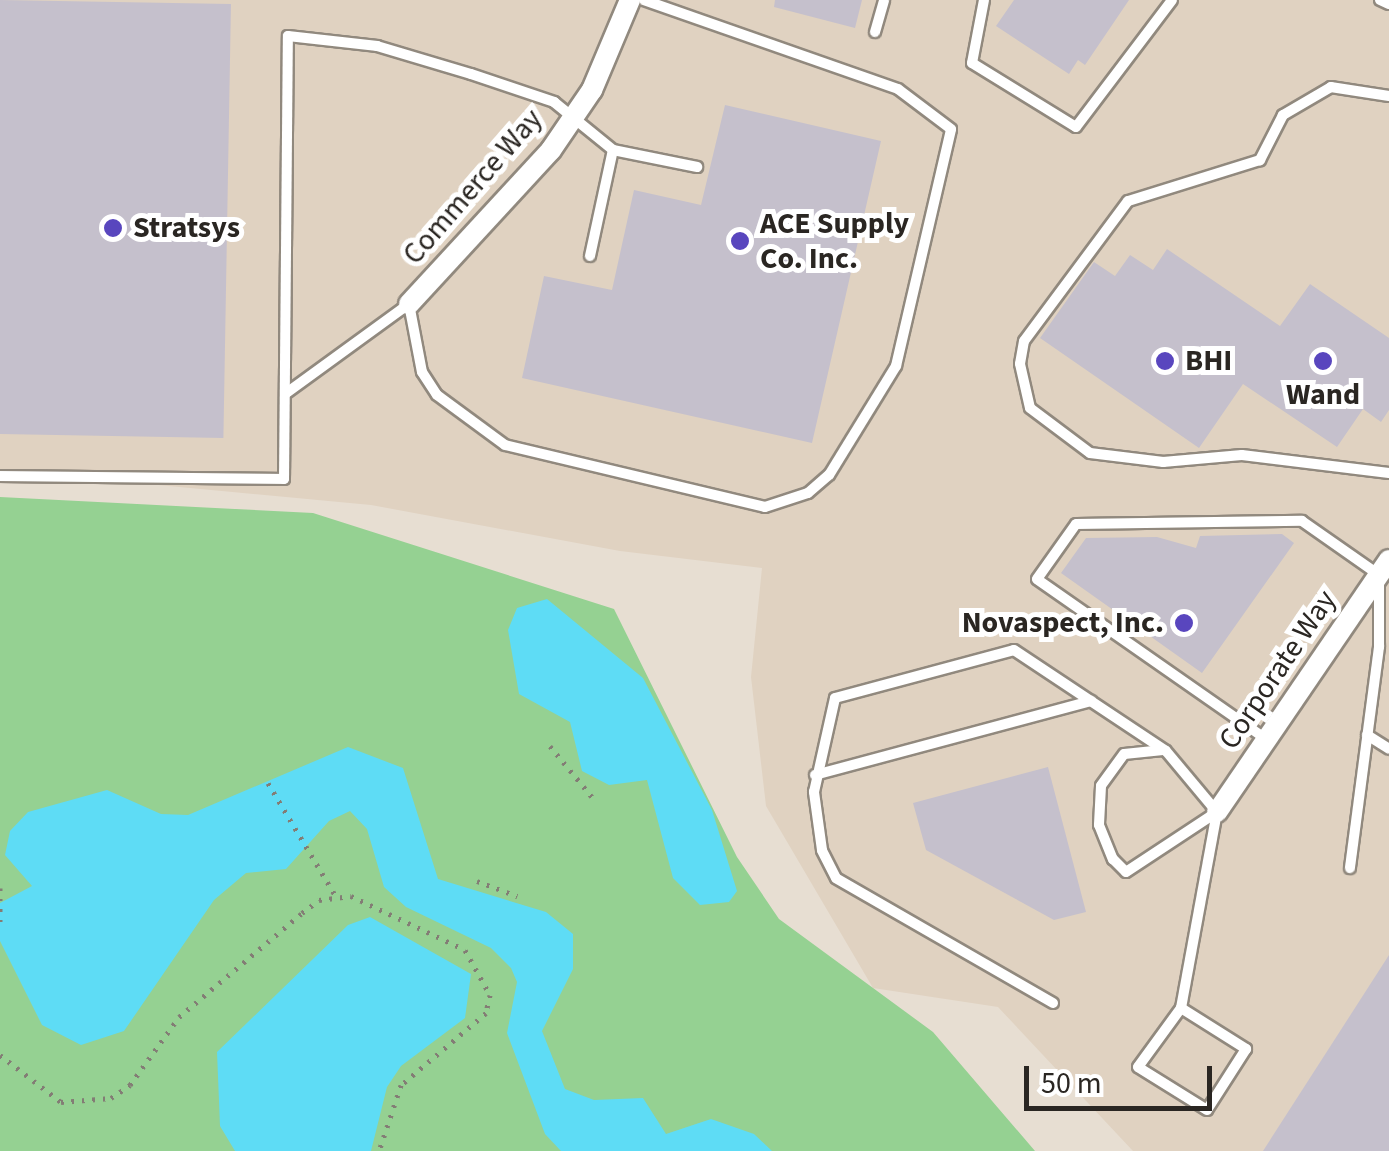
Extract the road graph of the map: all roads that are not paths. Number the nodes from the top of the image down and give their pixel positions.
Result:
1 (630, 0) edge
2 (644, 0) edge
3 (884, 0) edge
4 (984, 0) edge
5 (1172, 0) edge
6 (1380, 0) edge
7 (1389, 4) edge
8 (875, 32) dead end
9 (1389, 96) edge
10 (572, 120) junction
11 (613, 150) junction
12 (698, 167) dead end
13 (590, 256) dead end
14 (409, 304) junction
15 (285, 394) junction
16 (1389, 473) edge
17 (0, 476) edge
18 (1384, 567) edge
19 (1091, 701) junction
20 (1368, 736) junction
21 (1267, 740) junction
22 (1389, 750) edge
23 (1166, 751) junction
24 (815, 775) junction
25 (1218, 812) junction
26 (1350, 868) dead end
27 (1053, 1003) dead end
28 (1180, 1008) junction

1 - 10 street, Commerce Way
2 - 14 lane
3 - 8 lane
4 - 5 lane
6 - 7 lane
9 - 16 lane
10 - 11 lane
10 - 14 street, Commerce Way
10 - 15 lane
11 - 12 lane
11 - 13 lane
14 - 15 lane
15 - 17 lane
18 - 20 lane
18 - 21 street, Corporate Way
18 - 21 lane
19 - 23 lane
19 - 24 lane
19 - 24 lane
20 - 22 lane
20 - 26 lane
21 - 25 street, Corporate Way
23 - 25 lane
23 - 25 lane
24 - 27 lane
25 - 28 lane
28 - 28 lane

